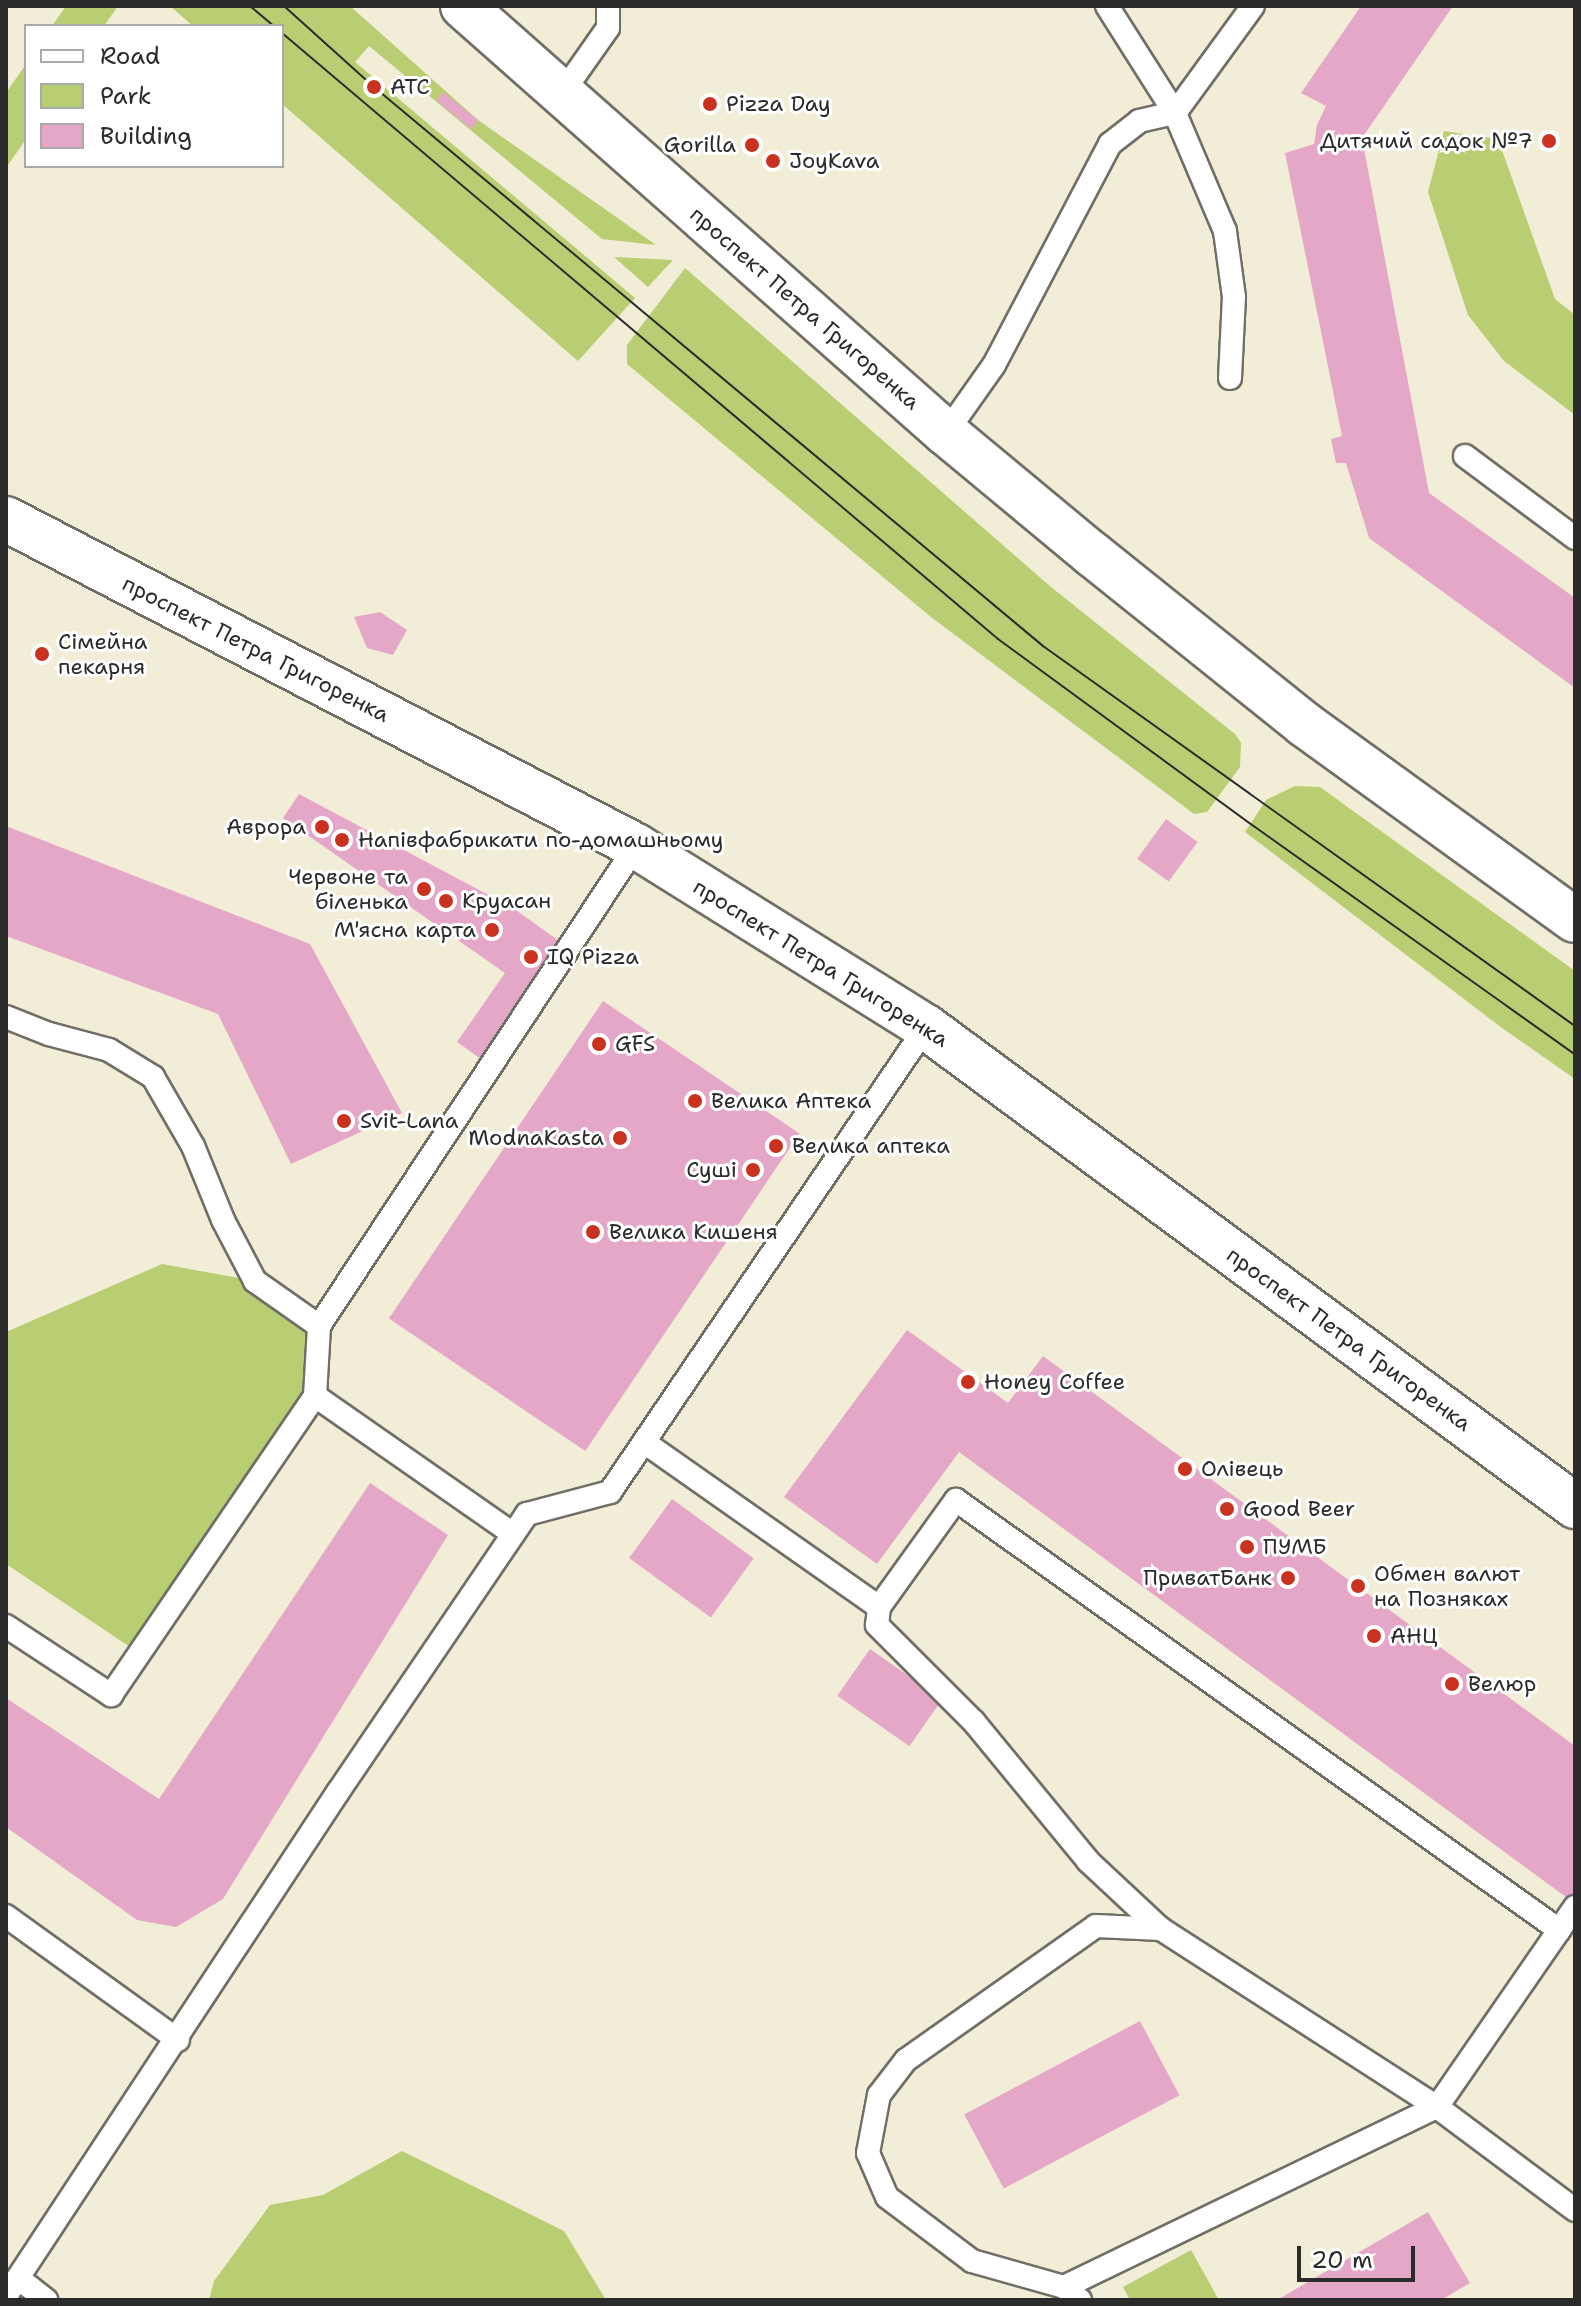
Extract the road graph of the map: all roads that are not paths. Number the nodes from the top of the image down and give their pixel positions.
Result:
1 (463, 6) edge
2 (608, 6) edge
3 (1107, 6) edge
4 (1253, 6) edge
5 (563, 92) junction
6 (1175, 113) junction
7 (1230, 378) dead end
8 (946, 433) junction
9 (1465, 456) dead end
10 (6, 519) edge
11 (1575, 538) edge
12 (636, 846) junction
13 (1575, 920) edge
14 (6, 1017) edge
15 (926, 1027) junction
16 (319, 1326) junction
17 (315, 1396) junction
18 (644, 1442) junction
19 (1575, 1506) edge
20 (513, 1534) junction
21 (879, 1607) junction
22 (6, 1626) edge
23 (1575, 1907) edge
24 (6, 1916) edge
25 (1161, 1929) junction
26 (1559, 1930) junction
27 (178, 2040) junction
28 (1437, 2107) junction
29 (1575, 2210) edge
30 (12, 2287) edge
31 (1072, 2294) edge
32 (46, 2300) edge

1 - 5 main road, проспект Петра Григоренка
2 - 5 lane
3 - 6 lane
4 - 6 lane
5 - 8 main road, проспект Петра Григоренка
6 - 7 lane
6 - 8 lane
8 - 13 main road, проспект Петра Григоренка
9 - 11 lane
10 - 12 main road, проспект Петра Григоренка
12 - 15 main road, проспект Петра Григоренка
12 - 16 lane
14 - 16 lane
15 - 18 lane
15 - 19 main road, проспект Петра Григоренка
16 - 17 lane
17 - 20 lane
17 - 22 lane
18 - 20 lane
18 - 21 lane
20 - 27 lane
21 - 25 lane
21 - 26 lane
23 - 26 lane
24 - 27 lane
25 - 28 lane
25 - 31 lane
26 - 28 lane
27 - 30 lane
28 - 29 lane
28 - 31 lane
30 - 32 lane

